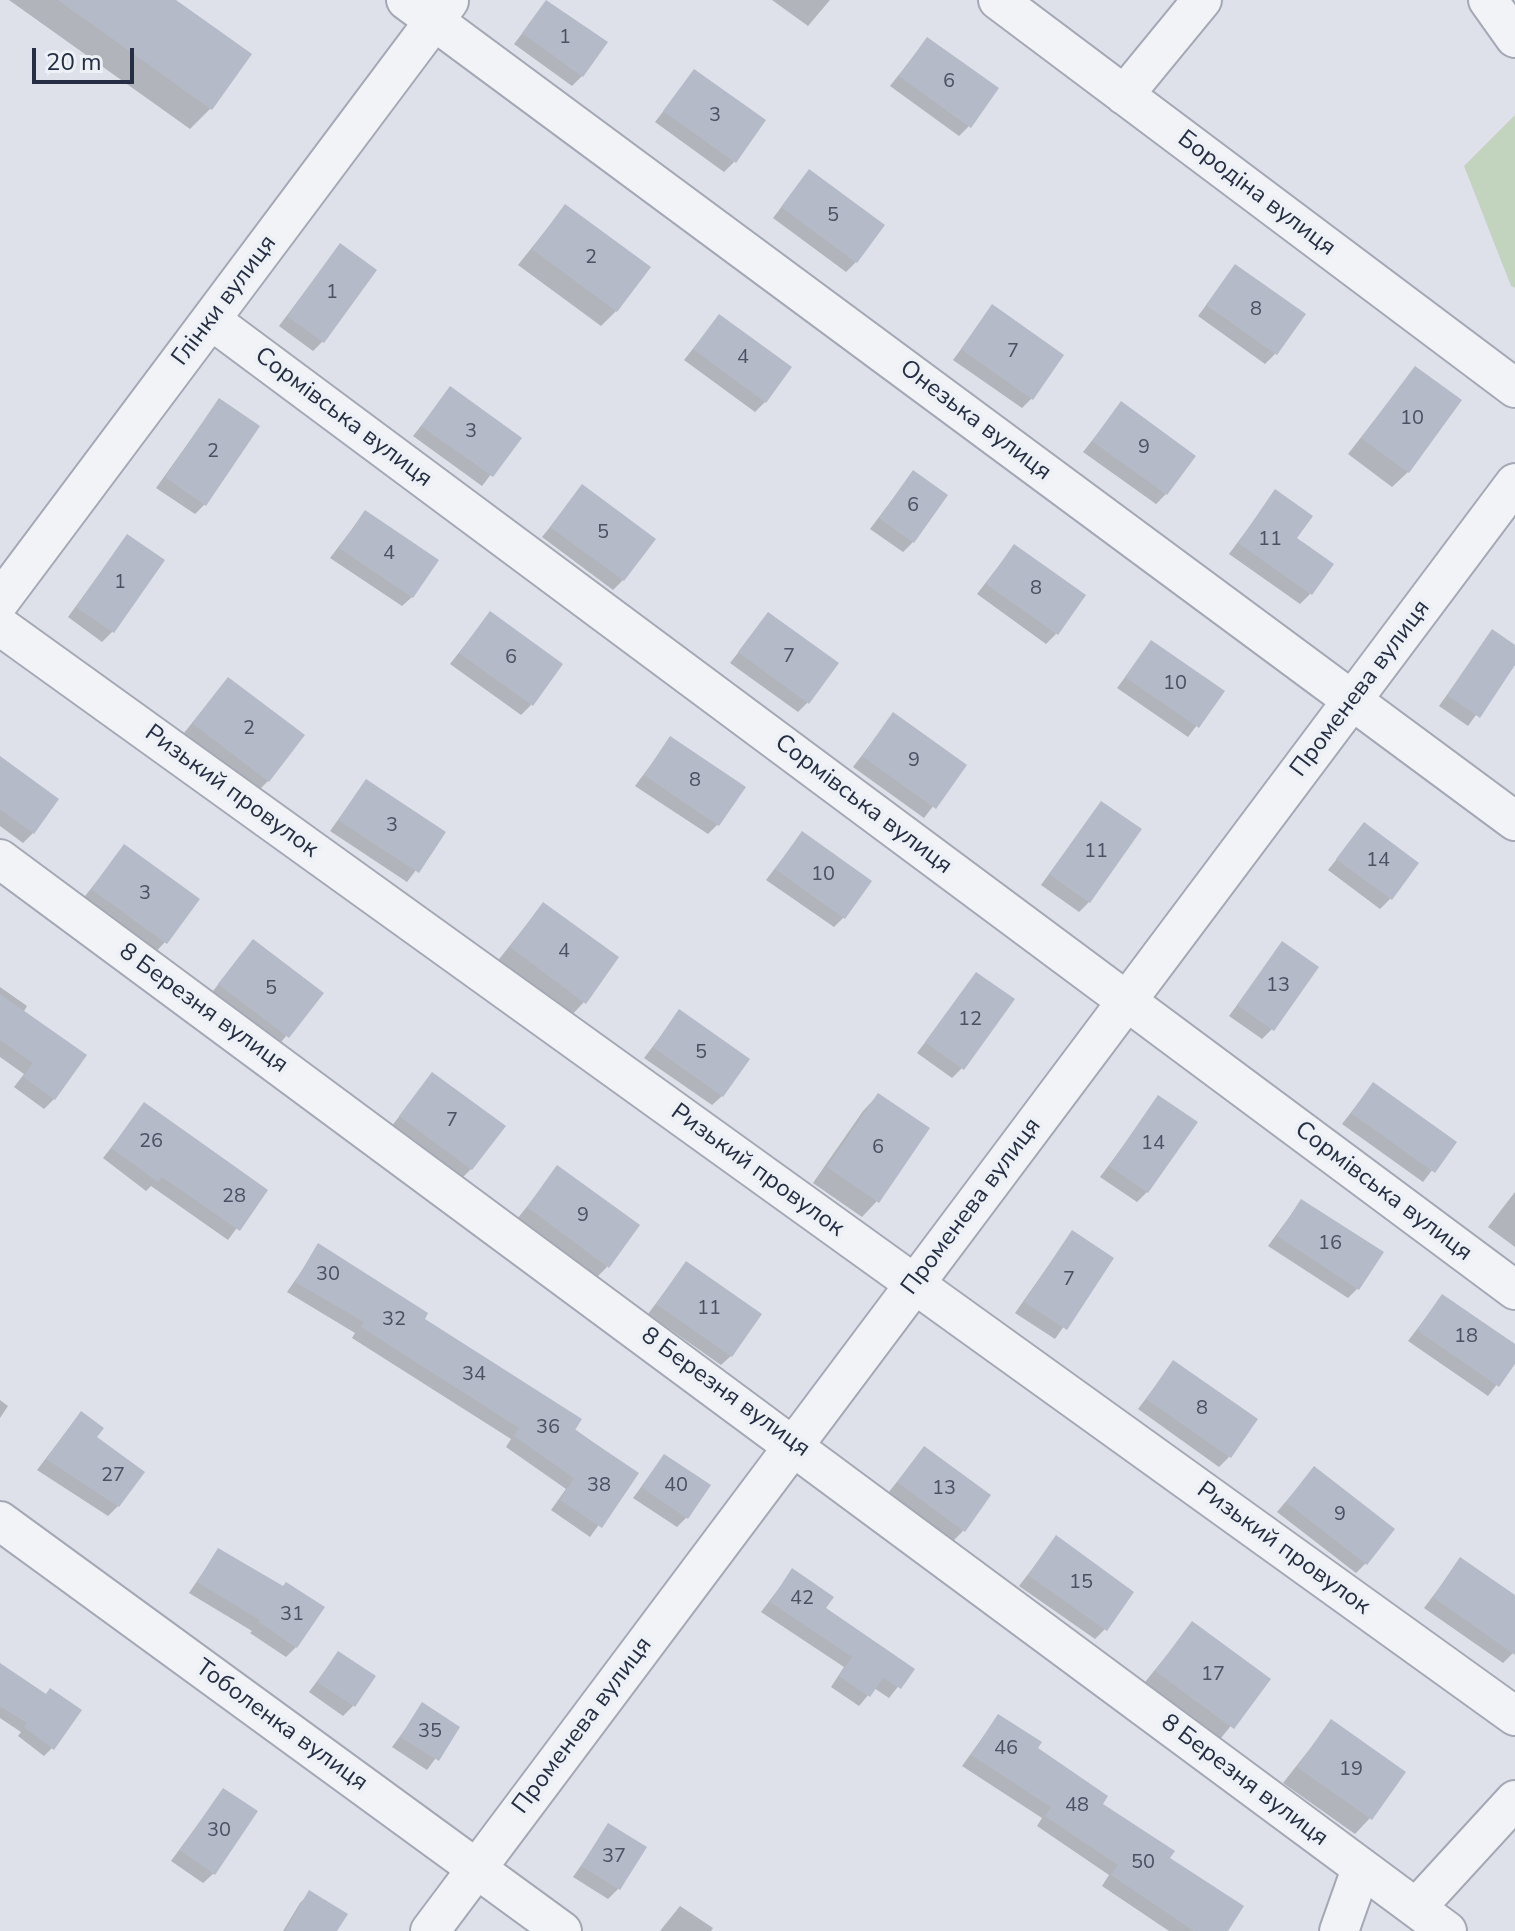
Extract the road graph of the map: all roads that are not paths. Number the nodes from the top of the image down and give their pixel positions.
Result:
1 (998, 0) edge
2 (1202, 0) edge
3 (1488, 0) edge
4 (430, 7) edge
5 (1515, 38) edge
6 (1124, 95) junction
7 (211, 320) junction
8 (1515, 388) edge
9 (1515, 483) edge
10 (0, 601) edge
11 (0, 626) edge
12 (1352, 701) junction
13 (1515, 821) edge
14 (0, 859) edge
15 (1127, 1001) junction
16 (915, 1284) junction
17 (1515, 1290) edge
18 (795, 1444) junction
19 (0, 1521) edge
20 (1515, 1716) edge
21 (1515, 1800) edge
22 (476, 1868) junction
23 (1361, 1869) junction
24 (1416, 1908) junction
25 (430, 1931) edge
26 (562, 1931) edge
27 (1339, 1931) edge
28 (1447, 1931) edge

1 - 6 street, Бородіна вулиця
2 - 6 street
3 - 5 street
4 - 7 street, Глінки вулиця
4 - 12 street, Онезька вулиця
6 - 8 street, Бородіна вулиця
7 - 10 street, Глінки вулиця
7 - 15 street, Сормівська вулиця
9 - 12 street, Променева вулиця
11 - 16 street, Ризький провулок
12 - 13 street, Онезька вулиця
12 - 15 street, Променева вулиця
14 - 18 street, 8 Березня вулиця
15 - 16 street, Променева вулиця
15 - 17 street, Сормівська вулиця
16 - 18 street, Променева вулиця
16 - 20 street, Ризький провулок
18 - 22 street, Променева вулиця
18 - 23 street, 8 Березня вулиця
19 - 22 street, Тоболенка вулиця
21 - 24 street
22 - 25 street, Променева вулиця
22 - 26 street, Тоболенка вулиця
23 - 24 street, 8 Березня вулиця
23 - 27 street
24 - 28 street, 8 Березня вулиця

